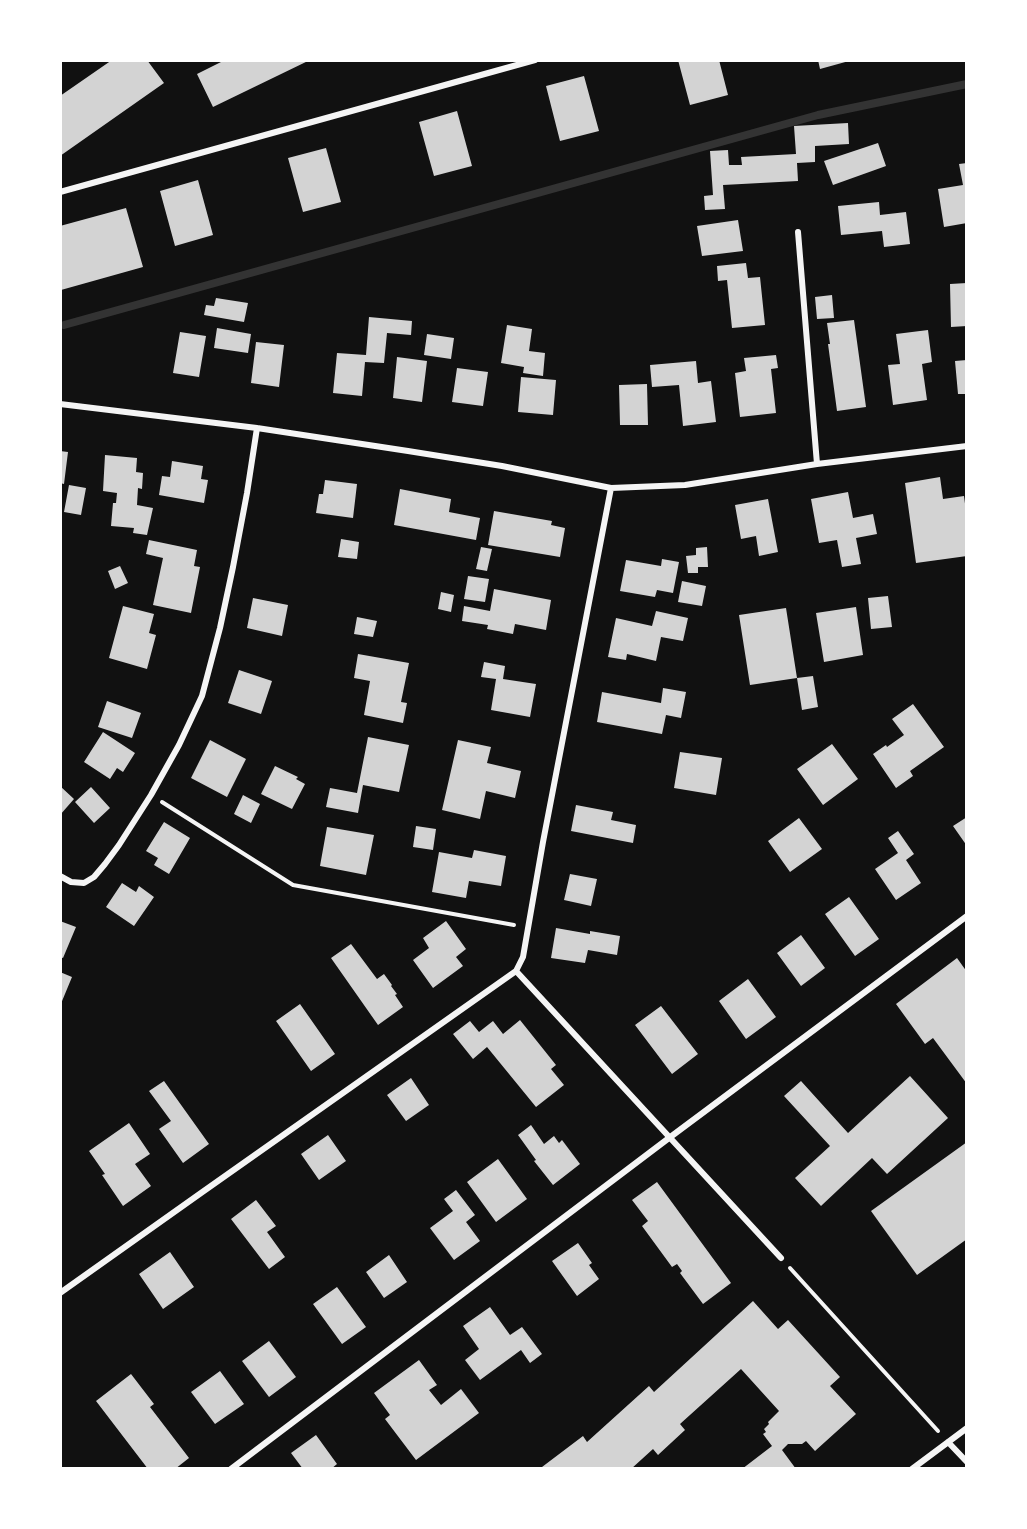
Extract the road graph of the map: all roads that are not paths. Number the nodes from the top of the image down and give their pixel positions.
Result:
1 (536, 60) edge
2 (60, 192) edge
3 (798, 232) dead end
4 (60, 404) edge
5 (257, 428) junction
6 (967, 446) edge
7 (817, 464) junction
8 (611, 488) junction
9 (60, 876) edge
10 (967, 916) edge
11 (516, 971) junction
12 (669, 1138) junction
13 (781, 1258) road end
14 (60, 1293) edge
15 (967, 1428) edge
16 (948, 1442) junction
17 (967, 1462) edge
18 (231, 1469) edge
19 (912, 1469) edge

1 - 2 street
3 - 7 street
4 - 5 street
5 - 8 street
5 - 9 street
6 - 7 street
7 - 8 street
8 - 11 street
10 - 12 street
11 - 12 street
11 - 14 street
12 - 13 street
12 - 18 street
15 - 16 street
16 - 17 street
16 - 19 street

